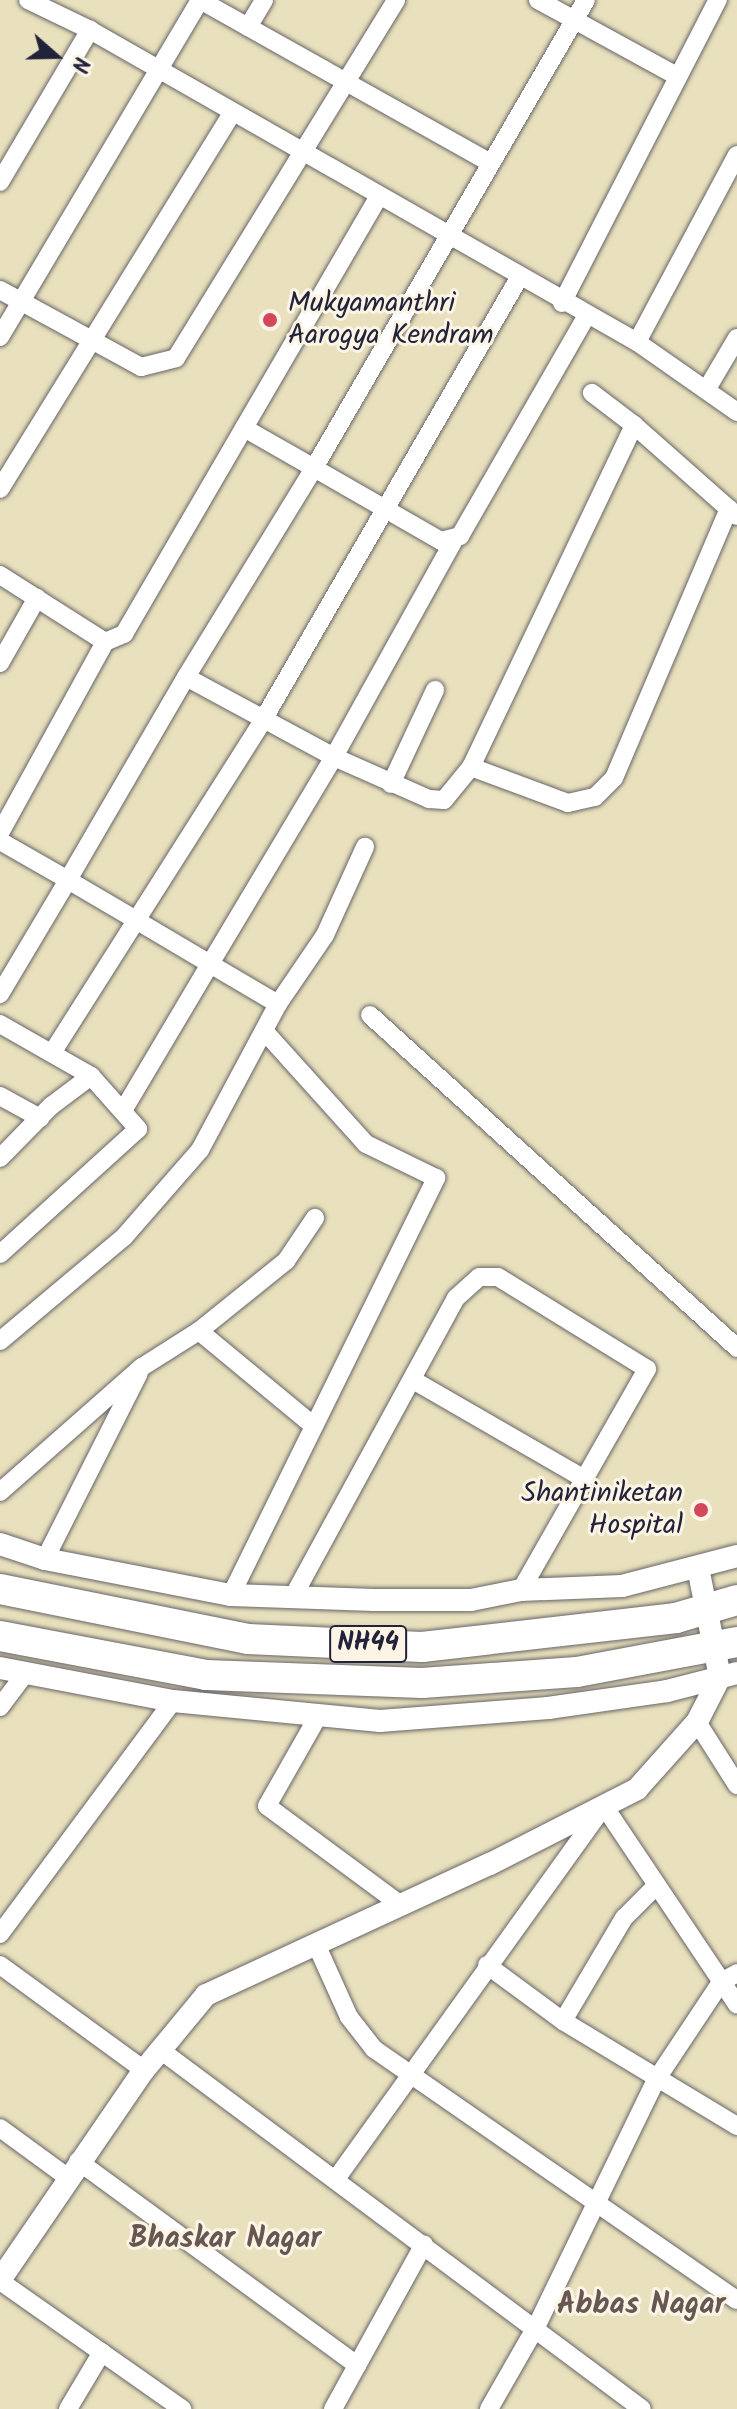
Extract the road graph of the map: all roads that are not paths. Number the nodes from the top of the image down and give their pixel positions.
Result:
1 (28, 0) edge
2 (200, 0) edge
3 (264, 0) edge
4 (396, 0) edge
5 (538, 0) edge
6 (586, 0) edge
7 (718, 0) edge
8 (574, 19) junction
9 (248, 27) junction
10 (90, 30) junction
11 (158, 71) junction
12 (677, 76) junction
13 (346, 83) junction
14 (232, 113) junction
15 (304, 154) junction
16 (737, 155) edge
17 (490, 163) junction
18 (0, 182) edge
19 (379, 196) junction
20 (448, 236) junction
21 (519, 278) junction
22 (0, 290) edge
23 (20, 302) junction
24 (562, 303) junction
25 (586, 317) junction
26 (0, 337) edge
27 (737, 338) edge
28 (90, 340) junction
29 (637, 342) junction
30 (708, 387) junction
31 (592, 393) dead end
32 (737, 412) edge
33 (634, 425) junction
34 (244, 428) junction
35 (314, 468) junction
36 (0, 489) edge
37 (381, 509) junction
38 (733, 512) edge
39 (453, 542) junction
40 (0, 575) edge
41 (37, 598) junction
42 (105, 642) junction
43 (0, 663) edge
44 (186, 677) junction
45 (435, 690) dead end
46 (263, 720) junction
47 (334, 757) junction
48 (471, 767) junction
49 (391, 784) junction
50 (0, 833) edge
51 (0, 841) edge
52 (365, 847) dead end
53 (68, 880) junction
54 (136, 920) junction
55 (210, 964) junction
56 (0, 994) edge
57 (278, 1004) junction
58 (370, 1015) dead end
59 (0, 1024) edge
60 (266, 1033) junction
61 (52, 1053) junction
62 (91, 1076) junction
63 (0, 1096) edge
64 (124, 1109) junction
65 (40, 1118) junction
66 (0, 1158) edge
67 (315, 1218) dead end
68 (0, 1254) edge
69 (199, 1331) junction
70 (0, 1341) edge
71 (737, 1348) edge
72 (142, 1367) junction
73 (413, 1380) junction
74 (314, 1426) junction
75 (583, 1478) junction
76 (0, 1492) edge
77 (0, 1544) edge
78 (737, 1556) edge
79 (45, 1559) junction
80 (698, 1568) junction
81 (0, 1589) edge
82 (521, 1590) junction
83 (231, 1595) junction
84 (294, 1595) junction
85 (737, 1600) edge
86 (706, 1609) junction
87 (0, 1636) edge
88 (725, 1645) edge
89 (0, 1668) edge
90 (24, 1675) junction
91 (728, 1675) edge
92 (173, 1701) junction
93 (0, 1707) edge
94 (317, 1718) junction
95 (697, 1722) junction
96 (737, 1785) edge
97 (604, 1806) junction
98 (656, 1886) junction
99 (401, 1905) junction
100 (0, 1934) edge
101 (316, 1944) junction
102 (0, 1965) edge
103 (487, 1965) junction
104 (729, 1977) edge
105 (737, 2005) edge
106 (563, 2021) junction
107 (159, 2049) junction
108 (144, 2070) junction
109 (406, 2074) junction
110 (656, 2080) junction
111 (737, 2126) edge
112 (0, 2128) edge
113 (72, 2169) junction
114 (336, 2179) junction
115 (598, 2202) junction
116 (424, 2244) junction
117 (0, 2281) edge
118 (737, 2300) edge
119 (536, 2327) junction
120 (102, 2352) junction
121 (357, 2365) junction
122 (68, 2409) edge
123 (182, 2409) edge
124 (333, 2409) edge
125 (489, 2409) edge
126 (642, 2409) edge

1 - 10 street
2 - 9 street
2 - 11 street
3 - 9 street
4 - 13 street
5 - 8 street
6 - 8 street
7 - 12 street
8 - 12 street
8 - 17 street
9 - 13 street
10 - 11 street
10 - 18 street
11 - 14 street
11 - 23 street
12 - 24 street
13 - 15 street
13 - 17 street
14 - 15 street
14 - 28 street
15 - 19 street
15 - 28 street
16 - 29 street
17 - 20 street
19 - 20 street
19 - 34 street
20 - 21 street
20 - 35 street
21 - 24 street
21 - 37 street
22 - 23 street
23 - 26 street
23 - 28 street
24 - 25 street
25 - 29 street
25 - 39 street
27 - 30 street
28 - 36 street
29 - 30 street
30 - 32 street
31 - 33 street
33 - 38 street
33 - 48 street
34 - 35 street
34 - 42 street
35 - 37 street
35 - 44 street
37 - 39 street
37 - 46 street
38 - 48 street
39 - 47 street
40 - 41 street
41 - 42 street
41 - 43 street
42 - 50 street
44 - 46 street
44 - 53 street
45 - 49 street
46 - 47 street
46 - 54 street
47 - 49 street
47 - 55 street
48 - 49 street
51 - 53 street
52 - 57 street
53 - 54 street
53 - 56 street
54 - 55 street
54 - 61 street
55 - 57 street
55 - 64 street
57 - 60 street
58 - 71 street
59 - 61 street
60 - 70 street
60 - 74 street
61 - 62 street
62 - 64 street
62 - 65 street
63 - 65 street
64 - 68 street
65 - 66 street
67 - 69 street
69 - 72 street
69 - 74 street
72 - 76 street
72 - 79 street
73 - 75 street
73 - 75 street
73 - 84 street
74 - 83 street
75 - 82 street
77 - 79 street
78 - 80 street
79 - 83 street
80 - 82 street
80 - 86 street
81 - 86 highway, NH44
82 - 84 street
83 - 84 street
85 - 86 highway, NH44
86 - 88 street
87 - 88 highway, NH44
88 - 91 street
89 - 90 street
90 - 92 street
90 - 93 street
91 - 94 street
91 - 95 street
92 - 94 street
92 - 100 street
94 - 99 street
95 - 96 street
95 - 97 street
97 - 98 street
97 - 99 street
97 - 103 street
98 - 104 street
98 - 106 street
99 - 101 street
101 - 107 street
101 - 109 street
102 - 108 street
103 - 106 street
103 - 109 street
104 - 105 street
104 - 110 street
106 - 110 street
107 - 108 street
107 - 114 street
108 - 113 street
109 - 114 street
109 - 115 street
110 - 111 street
110 - 115 street
112 - 113 street
113 - 117 street
113 - 121 street
114 - 116 street
115 - 118 street
115 - 119 street
116 - 119 street
116 - 121 street
117 - 120 street
119 - 125 street
119 - 126 street
120 - 122 street
120 - 123 street
121 - 124 street

